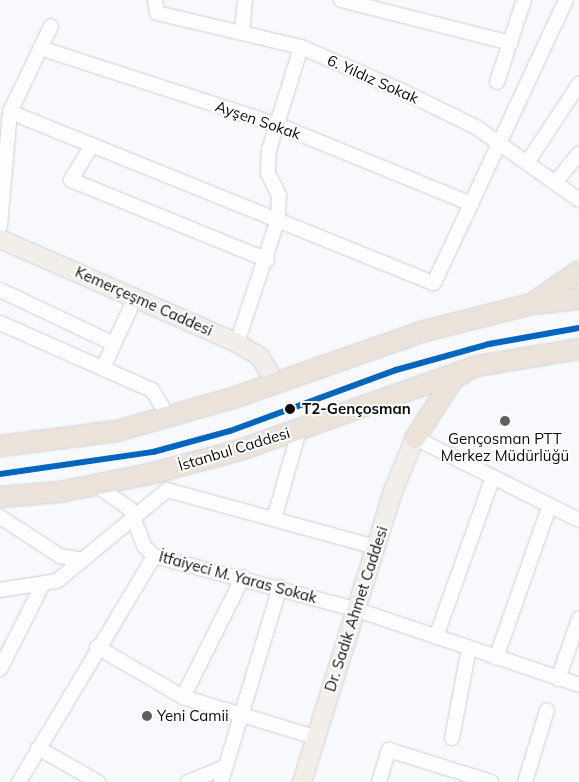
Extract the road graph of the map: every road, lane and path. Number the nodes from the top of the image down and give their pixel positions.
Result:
1 (155, 0) edge
2 (246, 0) edge
3 (341, 0) edge
4 (524, 0) edge
5 (566, 0) edge
6 (52, 26) dead end
7 (242, 33) junction
8 (511, 43) junction
9 (301, 47) junction
10 (40, 48) junction
11 (497, 82) dead end
12 (579, 84) edge
13 (10, 112) junction
14 (278, 125) junction
15 (501, 144) junction
16 (92, 145) junction
17 (579, 153) edge
18 (527, 163) junction
19 (555, 183) junction
20 (579, 200) edge
21 (472, 204) junction
22 (278, 220) junction
23 (0, 226) edge
24 (0, 239) edge
25 (267, 260) junction
26 (579, 271) edge
27 (0, 290) edge
28 (136, 296) junction
29 (579, 299) edge
30 (532, 304) junction
31 (0, 323) edge
32 (237, 343) junction
33 (114, 344) junction
34 (579, 349) edge
35 (477, 366) junction
36 (103, 368) junction
37 (275, 382) junction
38 (407, 390) junction
39 (169, 417) junction
40 (300, 428) junction
41 (415, 438) junction
42 (0, 446) edge
43 (493, 477) junction
44 (96, 485) junction
45 (0, 498) edge
46 (550, 505) junction
47 (0, 517) edge
48 (137, 518) junction
49 (274, 519) junction
50 (579, 520) edge
51 (375, 547) junction
52 (154, 556) junction
53 (83, 560) junction
54 (243, 577) junction
55 (42, 586) junction
56 (280, 587) junction
57 (0, 590) edge
58 (355, 609) junction
59 (579, 619) edge
60 (436, 637) junction
61 (97, 647) junction
62 (468, 648) junction
63 (3, 655) edge
64 (496, 658) junction
65 (0, 669) edge
66 (558, 678) junction
67 (579, 685) edge
68 (183, 697) junction
69 (547, 710) dead end
70 (240, 716) junction
71 (315, 737) junction
72 (452, 738) dead end
73 (38, 748) junction
74 (226, 767) junction
75 (19, 782) edge
76 (98, 782) edge
77 (188, 782) edge
78 (221, 782) edge
79 (302, 782) edge
80 (379, 782) edge
81 (491, 782) edge
82 (525, 782) edge

1 - 7 street, 6. Yıldız Sokak
2 - 7 street
3 - 8 street
4 - 8 street
5 - 15 street
6 - 10 street
7 - 9 street, 6. Yıldız Sokak
8 - 11 street
9 - 14 street
9 - 15 street, 6. Yıldız Sokak
10 - 13 street
10 - 14 street, Ayşen Sokak
12 - 18 street
13 - 16 street
13 - 23 street
14 - 21 street, Ayşen Sokak
14 - 22 street
15 - 18 street, 6. Yıldız Sokak
15 - 21 street
16 - 22 street
16 - 25 street
17 - 19 street
18 - 19 street, 6. Yıldız Sokak
19 - 20 street, 6. Yıldız Sokak
21 - 22 street
22 - 25 street
24 - 28 main road, Kemerçeşme Caddesi
25 - 32 street
26 - 30 highway
27 - 33 street
28 - 32 main road, Kemerçeşme Caddesi
28 - 33 street
29 - 30 highway
30 - 37 highway
31 - 36 street
32 - 37 main road, Kemerçeşme Caddesi
33 - 36 street
34 - 35 highway, İstanbul Caddesi
35 - 38 highway, İstanbul Caddesi
35 - 41 highway
36 - 39 street
37 - 39 highway
38 - 40 highway, İstanbul Caddesi
38 - 41 highway
39 - 42 highway
40 - 44 highway, İstanbul Caddesi
40 - 49 street
41 - 43 street
41 - 51 main road, Dr. Sadık Ahmet Caddesi
43 - 46 street
43 - 60 street
44 - 45 highway, İstanbul Caddesi
44 - 48 street
46 - 50 street
46 - 64 street
47 - 53 street
48 - 49 street
48 - 52 street, İtfaiyeci M. Yaras Sokak
48 - 53 street
49 - 51 street
51 - 58 main road, Dr. Sadık Ahmet Caddesi
52 - 54 street, İtfaiyeci M. Yaras Sokak
52 - 61 street
53 - 55 street
54 - 56 street, İtfaiyeci M. Yaras Sokak
54 - 68 street
55 - 57 street
55 - 63 street
56 - 58 street, İtfaiyeci M. Yaras Sokak
56 - 70 street
58 - 60 street, İtfaiyeci M. Yaras Sokak
58 - 71 main road, Dr. Sadık Ahmet Caddesi
59 - 66 street
60 - 62 street, İtfaiyeci M. Yaras Sokak
61 - 68 street
61 - 73 street
62 - 64 street, İtfaiyeci M. Yaras Sokak
62 - 72 street
63 - 65 street
64 - 66 street, İtfaiyeci M. Yaras Sokak
66 - 67 street, İtfaiyeci M. Yaras Sokak
68 - 70 street
69 - 82 street
70 - 71 street
70 - 74 street
71 - 79 main road, Dr. Sadık Ahmet Caddesi
73 - 75 street
73 - 76 street
74 - 77 street
74 - 78 street
80 - 81 street

